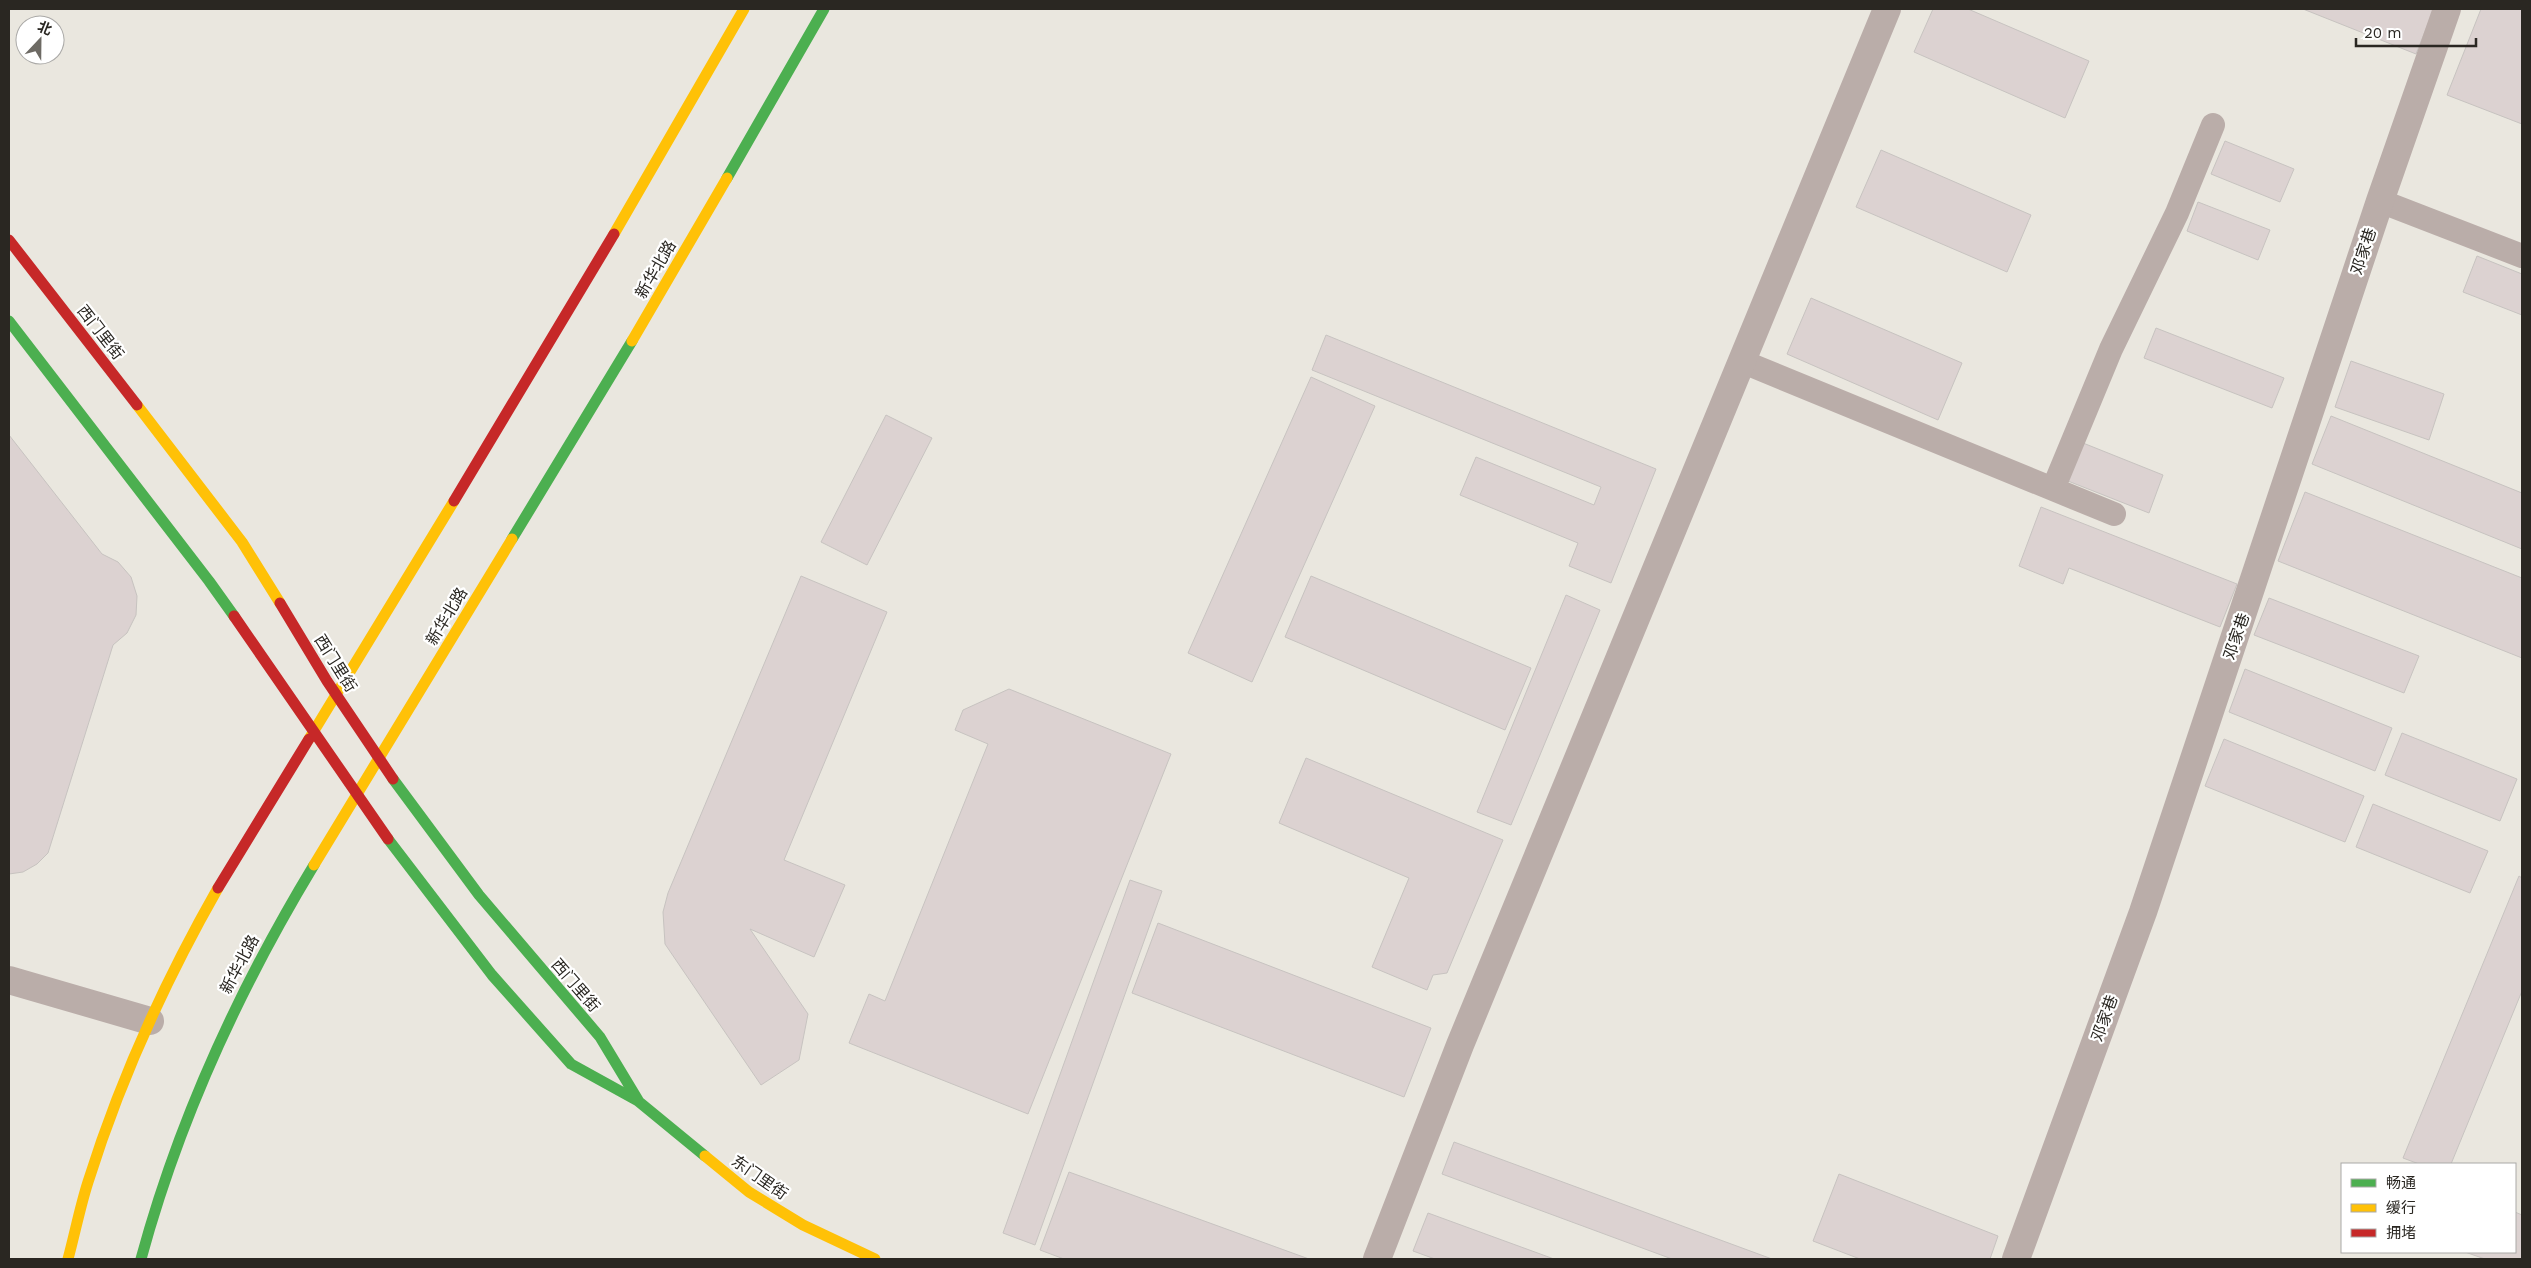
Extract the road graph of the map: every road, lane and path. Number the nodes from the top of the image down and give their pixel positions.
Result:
1 (744, 9) edge
2 (824, 9) edge
3 (1887, 9) edge
4 (2447, 9) edge
5 (2213, 125) dead end
6 (2380, 201) junction
7 (9, 240) edge
8 (2522, 256) edge
9 (9, 321) edge
10 (1741, 362) junction
11 (2053, 489) junction
12 (2114, 514) dead end
13 (336, 694) junction
14 (314, 731) junction
15 (378, 759) junction
16 (356, 796) junction
17 (9, 980) edge
18 (150, 1021) junction
19 (638, 1101) junction
20 (68, 1259) edge
21 (141, 1259) edge
22 (875, 1259) edge
23 (1377, 1259) edge
24 (2016, 1259) edge

1 - 13 main road
2 - 15 main road, 新华北路
3 - 10 street
4 - 6 street, 邓家巷
5 - 11 lane
6 - 8 lane
6 - 24 street, 邓家巷
7 - 13 main road, 西门里街
9 - 14 main road
10 - 11 lane
10 - 23 street
11 - 12 lane
13 - 14 main road
13 - 15 main road, 西门里街
14 - 16 main road
14 - 18 main road
15 - 16 main road, 新华北路
15 - 19 main road, 西门里街
16 - 19 main road
16 - 21 main road, 新华北路
17 - 18 street
18 - 20 main road
19 - 22 main road, 东门里街

